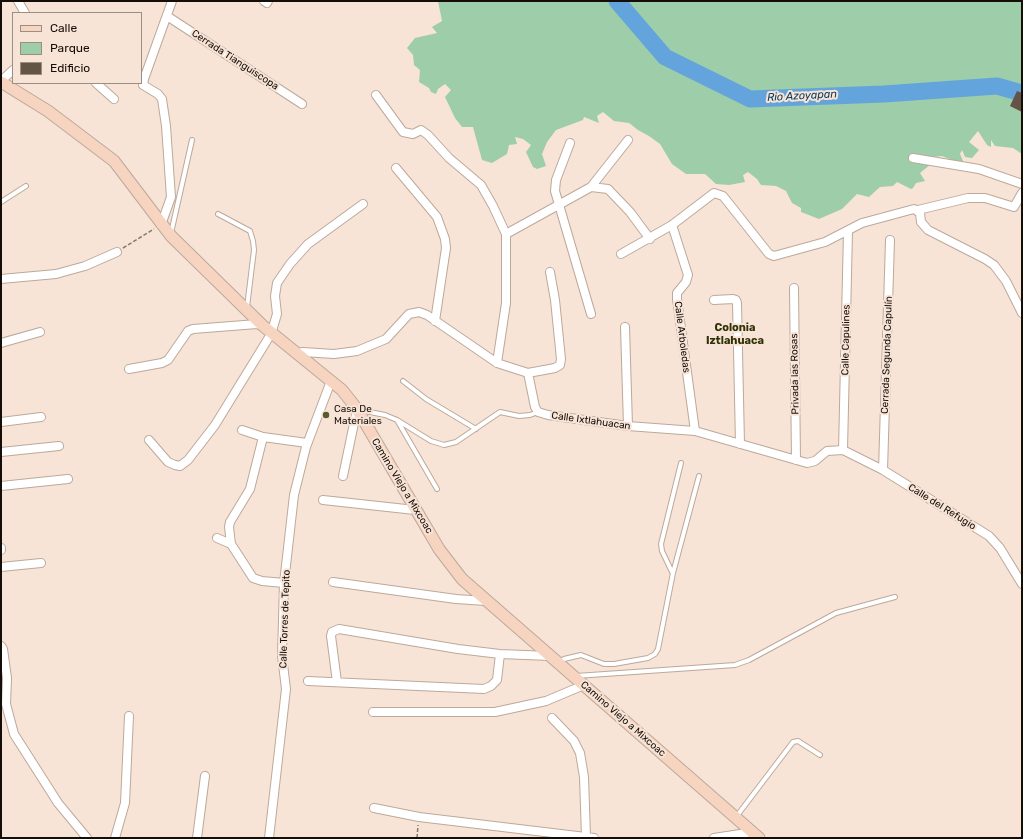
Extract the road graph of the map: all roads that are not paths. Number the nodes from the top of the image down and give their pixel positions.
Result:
1 (18, 1) edge
2 (172, 1) edge
3 (264, 1) edge
4 (268, 1) edge
5 (24, 12) edge
6 (167, 16) junction
7 (12, 71) edge
8 (143, 74) edge
9 (1, 81) edge
10 (97, 84) edge
11 (376, 95) dead end
12 (114, 99) dead end
13 (302, 104) dead end
14 (192, 140) dead end
15 (628, 140) dead end
16 (570, 143) dead end
17 (913, 158) dead end
18 (396, 168) dead end
19 (1022, 184) edge
20 (26, 186) dead end
21 (591, 187) junction
22 (1022, 193) edge
23 (1, 202) edge
24 (559, 203) junction
25 (363, 204) dead end
26 (918, 210) junction
27 (218, 214) dead end
28 (161, 225) junction
29 (672, 225) junction
30 (848, 231) junction
31 (506, 234) junction
32 (170, 236) junction
33 (650, 239) junction
34 (890, 240) dead end
35 (117, 252) road end
36 (621, 254) dead end
37 (550, 272) dead end
38 (1, 280) edge
39 (794, 288) dead end
40 (714, 300) dead end
41 (246, 311) junction
42 (1022, 313) edge
43 (591, 314) dead end
44 (435, 321) junction
45 (262, 326) junction
46 (625, 326) dead end
47 (40, 332) dead end
48 (271, 334) junction
49 (1, 343) edge
50 (296, 354) junction
51 (497, 363) junction
52 (129, 368) dead end
53 (528, 373) junction
54 (331, 381) junction
55 (404, 381) dead end
56 (357, 409) junction
57 (538, 412) junction
58 (41, 417) dead end
59 (397, 420) junction
60 (1, 422) edge
61 (628, 426) junction
62 (476, 429) junction
63 (242, 430) dead end
64 (695, 431) junction
65 (264, 436) junction
66 (149, 440) dead end
67 (307, 443) junction
68 (740, 444) junction
69 (59, 446) dead end
70 (843, 450) junction
71 (1, 452) edge
72 (796, 460) junction
73 (681, 463) dead end
74 (883, 470) junction
75 (343, 476) dead end
76 (699, 476) dead end
77 (68, 478) dead end
78 (1, 486) edge
79 (437, 488) dead end
80 (323, 500) dead end
81 (415, 510) junction
82 (217, 538) dead end
83 (231, 544) junction
84 (41, 563) dead end
85 (1, 567) edge
86 (673, 573) junction
87 (333, 582) dead end
88 (284, 583) junction
89 (1022, 584) edge
90 (895, 597) dead end
91 (486, 601) junction
92 (1, 646) edge
93 (500, 654) junction
94 (550, 656) junction
95 (558, 664) junction
96 (574, 677) junction
97 (308, 681) dead end
98 (337, 682) junction
99 (584, 685) junction
100 (373, 712) dead end
101 (129, 716) dead end
102 (552, 718) dead end
103 (820, 755) dead end
104 (205, 776) dead end
105 (374, 808) dead end
106 (736, 817) junction
107 (517, 834) edge
108 (756, 835) edge
109 (581, 837) edge
110 (87, 838) edge
111 (116, 838) edge
112 (197, 838) edge
113 (269, 838) edge
114 (594, 838) edge
115 (714, 838) edge

1 - 5 street
2 - 6 street
3 - 4 street
6 - 8 street
6 - 13 street, Cerrada Tianguiscopa
7 - 9 street
8 - 28 street
9 - 28 main road, Camino Viejo a Mixcoac
10 - 12 street
11 - 31 street
14 - 32 lane
15 - 21 street
16 - 24 street
17 - 19 street
18 - 44 street
20 - 23 lane
21 - 24 street
21 - 33 street
22 - 26 street
24 - 31 street
24 - 43 street
25 - 48 street
26 - 30 street
26 - 42 street
27 - 41 lane
28 - 32 main road, Camino Viejo a Mixcoac
29 - 30 street
29 - 33 street
29 - 64 street, Calle Arboledas
30 - 70 street, Calle Capulines
31 - 51 street
32 - 41 main road, Camino Viejo a Mixcoac
33 - 36 street
34 - 74 street, Cerrada Segunda Capulín
35 - 38 street
37 - 53 street
39 - 72 street, Privada las Rosas
40 - 68 street
41 - 45 main road, Camino Viejo a Mixcoac
44 - 50 street
44 - 51 street
45 - 48 main road, Camino Viejo a Mixcoac
45 - 52 street
46 - 61 street
47 - 49 street
48 - 50 main road, Camino Viejo a Mixcoac
48 - 66 street
50 - 54 main road, Camino Viejo a Mixcoac
51 - 53 street
53 - 57 street, Calle Ixtlahuacan
54 - 56 main road, Camino Viejo a Mixcoac
54 - 67 street, Calle Torres de Tepito
55 - 62 lane
56 - 59 lane
56 - 75 street
56 - 81 main road, Camino Viejo a Mixcoac
57 - 61 street, Calle Ixtlahuacan
57 - 62 lane
58 - 60 street
59 - 62 lane
59 - 79 lane
61 - 64 street, Calle Ixtlahuacan
63 - 65 street
64 - 68 street, Calle Ixtlahuacan
65 - 67 street
65 - 83 street
67 - 88 street, Calle Torres de Tepito
68 - 72 street, Calle Ixtlahuacan
69 - 71 street
70 - 72 street, Calle Ixtlahuacan
70 - 74 street, Calle del Refugio
73 - 86 lane
74 - 89 street, Calle del Refugio
76 - 86 lane
77 - 78 street
80 - 81 street
81 - 91 main road, Camino Viejo a Mixcoac
82 - 83 street
83 - 88 street
84 - 85 street
86 - 95 lane
87 - 91 street
88 - 113 street, Calle Torres de Tepito
90 - 96 lane
91 - 94 main road, Camino Viejo a Mixcoac
92 - 110 street
93 - 94 street
93 - 98 street
93 - 98 street
94 - 95 main road, Camino Viejo a Mixcoac
95 - 96 main road, Camino Viejo a Mixcoac
96 - 99 main road, Camino Viejo a Mixcoac
97 - 98 street
99 - 100 street
99 - 106 main road, Camino Viejo a Mixcoac
101 - 111 street
102 - 109 street
103 - 106 lane
104 - 112 street
105 - 107 street
106 - 108 main road, Camino Viejo a Mixcoac
107 - 109 street
108 - 115 street
109 - 114 street

